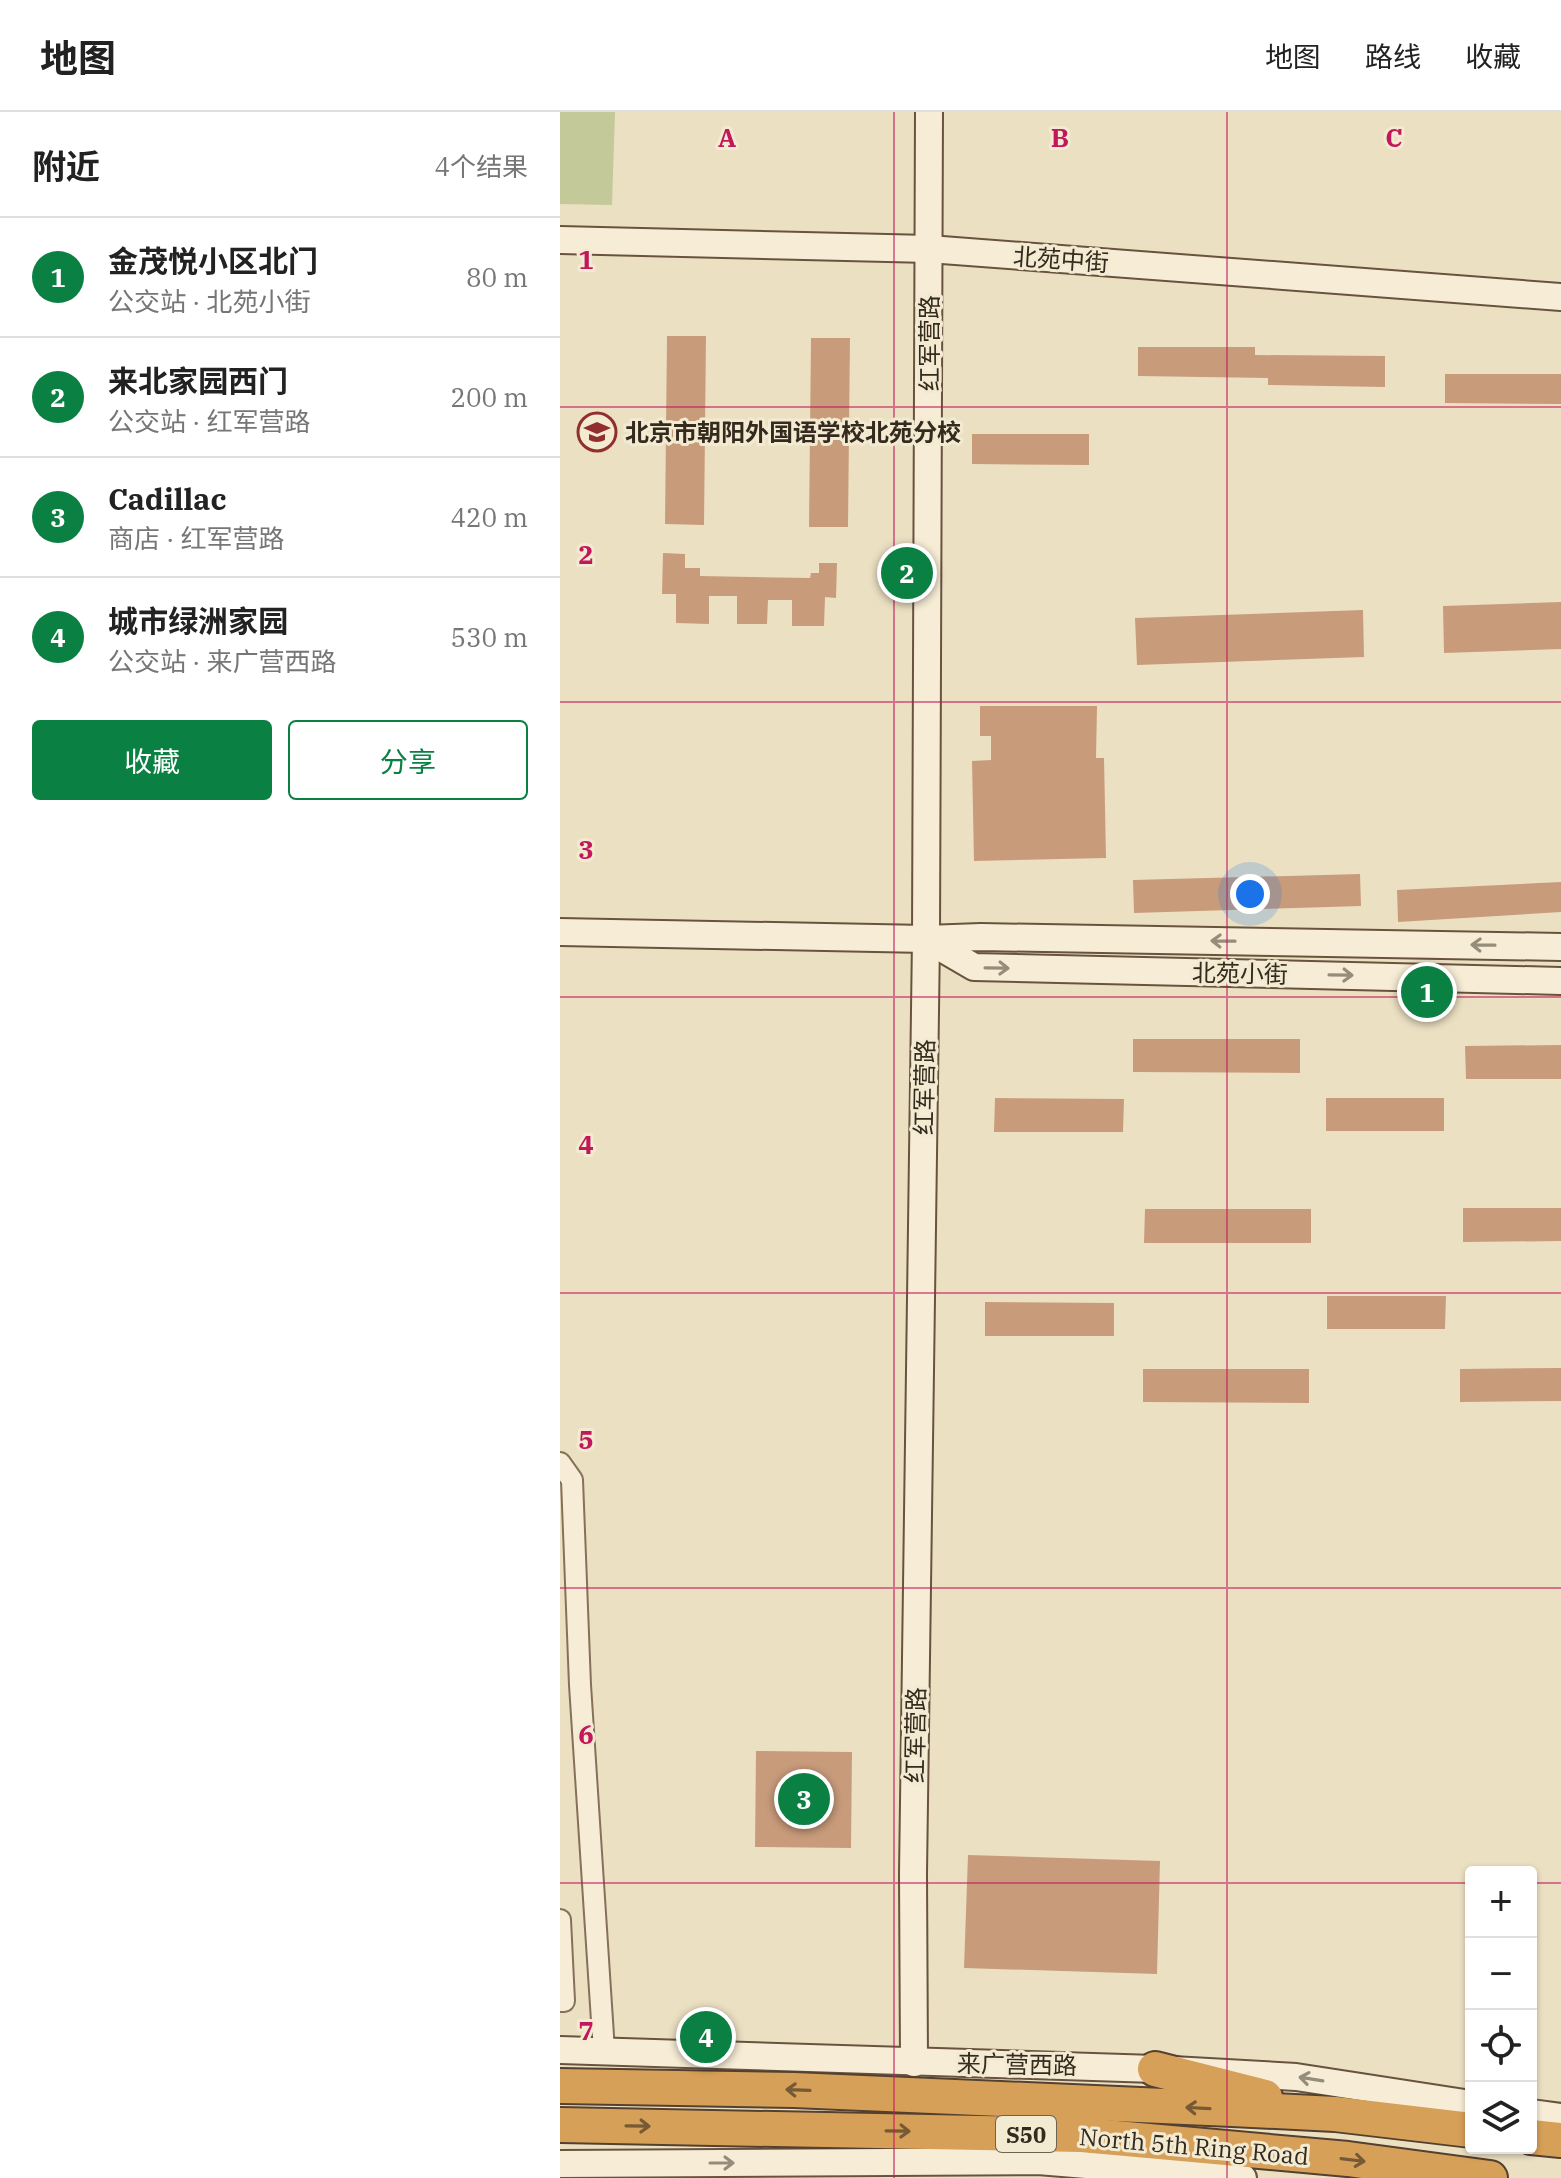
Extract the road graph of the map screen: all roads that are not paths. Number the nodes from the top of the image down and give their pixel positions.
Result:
1 (929, 112) edge
2 (560, 240) edge
3 (929, 249) junction
4 (1561, 297) edge
5 (560, 932) edge
6 (926, 939) junction
7 (1561, 947) edge
8 (1561, 981) edge
9 (560, 1463) edge
10 (560, 1920) edge
11 (560, 2001) edge
12 (560, 2050) edge
13 (604, 2051) junction
14 (914, 2063) junction
15 (1155, 2069) junction
16 (560, 2086) edge
17 (1465, 2103) edge
18 (1335, 2114) junction
19 (1537, 2114) edge
20 (1561, 2117) edge
21 (560, 2125) edge
22 (1465, 2129) edge
23 (1537, 2138) edge
24 (1561, 2140) edge
25 (560, 2164) edge
26 (1243, 2178) edge
27 (1490, 2178) edge

1 - 3 street, 红军营路
2 - 3 street, 北苑中街
3 - 4 street, 北苑中街
3 - 6 street, 红军营路
5 - 6 street, 北苑小街
7 -> 6 street, 北苑小街
6 -> 8 street, 北苑小街
6 - 14 street, 红军营路
9 - 13 street
10 - 11 street
12 - 13 street, 来广营西路
13 - 14 street, 来广营西路
14 - 15 street, 来广营西路
17 -> 15 street, 来广营西路
15 - 18 highway
18 -> 16 highway, North 5th Ring Road / S50
18 - 22 highway, North 5th Ring Road / S50
19 - 20 street
21 -> 27 highway, North 5th Ring Road / S50
23 - 24 highway
25 -> 26 street

